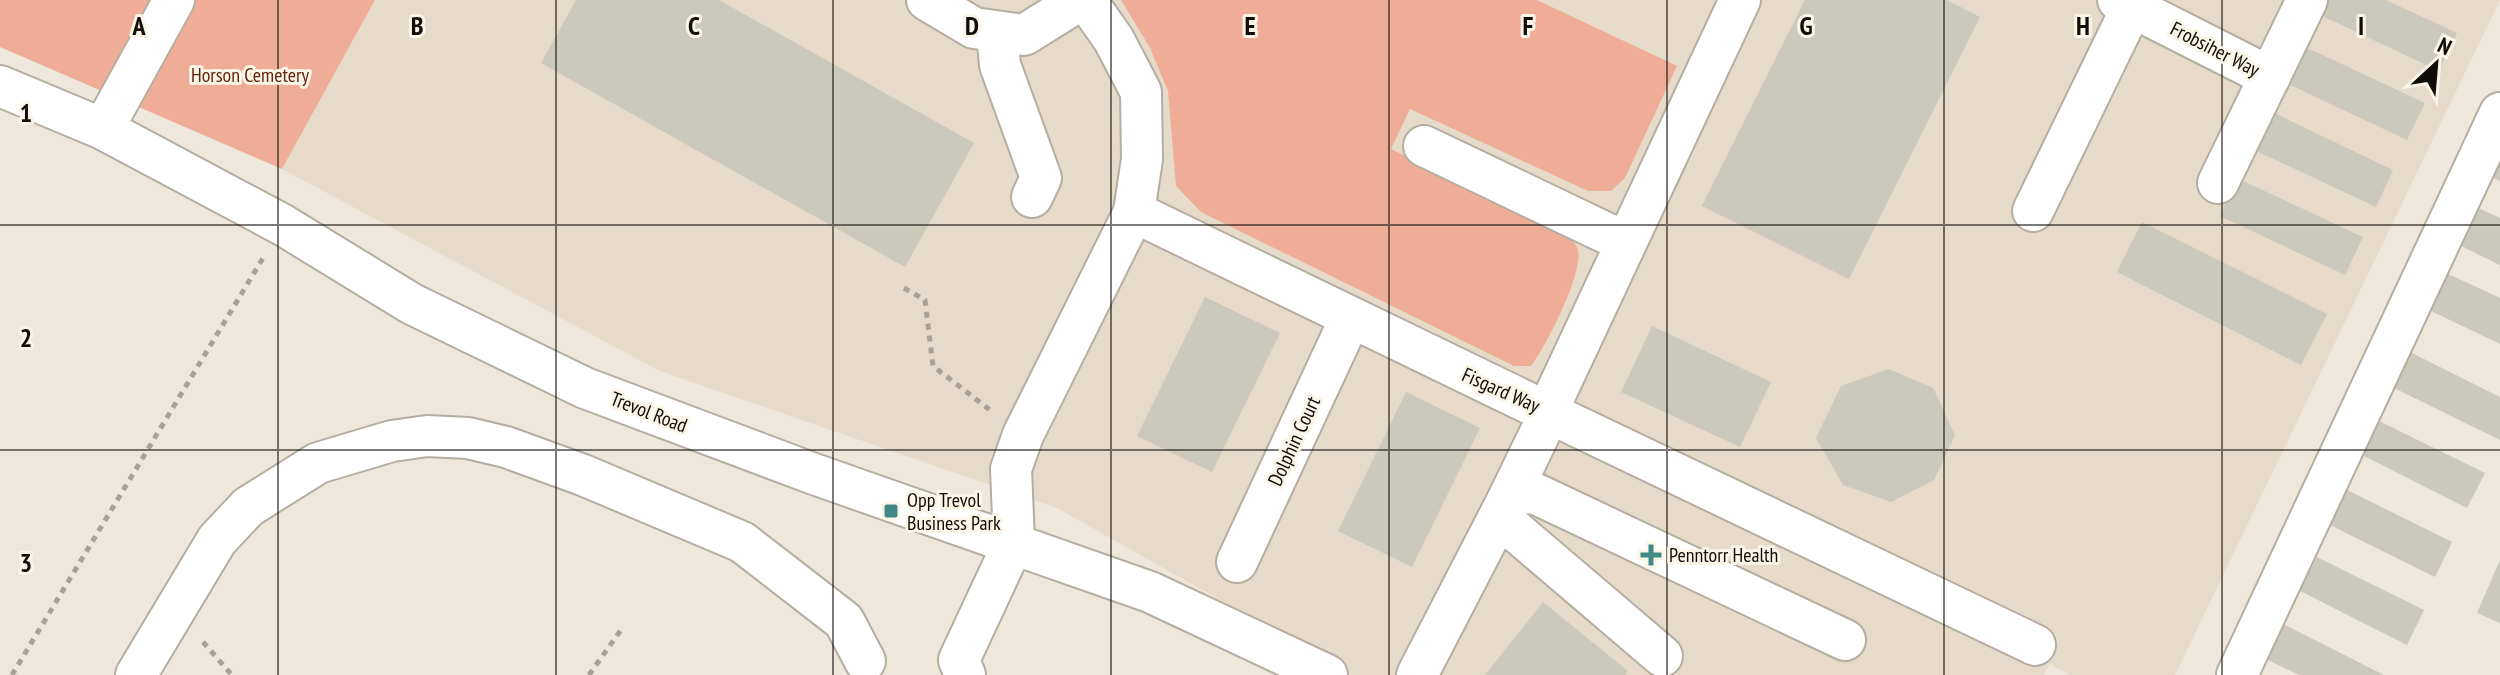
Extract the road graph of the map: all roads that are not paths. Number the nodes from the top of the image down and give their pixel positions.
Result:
1 (174, 0) edge
2 (927, 0) edge
3 (1083, 0) edge
4 (1740, 0) edge
5 (2307, 0) edge
6 (2125, 4) edge
7 (997, 32) junction
8 (2270, 77) junction
9 (0, 86) edge
10 (2500, 113) edge
11 (103, 129) junction
12 (1424, 146) dead end
13 (2218, 183) dead end
14 (1032, 197) dead end
15 (2033, 211) dead end
16 (1134, 212) junction
17 (1625, 242) junction
18 (1350, 319) junction
19 (1543, 423) junction
20 (1503, 509) junction
21 (1014, 542) junction
22 (1237, 562) dead end
23 (1845, 640) dead end
24 (2035, 645) dead end
25 (1662, 656) dead end
26 (865, 661) dead end
27 (136, 675) edge
28 (965, 675) edge
29 (1327, 675) edge
30 (1417, 675) edge
31 (2237, 675) edge

1 - 11 street
2 - 7 street
3 - 7 street
3 - 16 street
4 - 17 street, Fisgard Way
5 - 8 street
6 - 8 street, Frobsiher Way
6 - 15 street
7 - 14 street
8 - 13 street
9 - 11 street, Trevol Road
10 - 31 street
11 - 21 street, Trevol Road
12 - 17 street
16 - 18 street, Fisgard Way
16 - 21 street
17 - 19 street, Fisgard Way
18 - 19 street, Fisgard Way
18 - 22 street, Dolphin Court
19 - 20 street
19 - 24 street
20 - 23 street
20 - 25 street
20 - 30 street
21 - 28 street
21 - 29 street, Trevol Road
26 - 27 street

